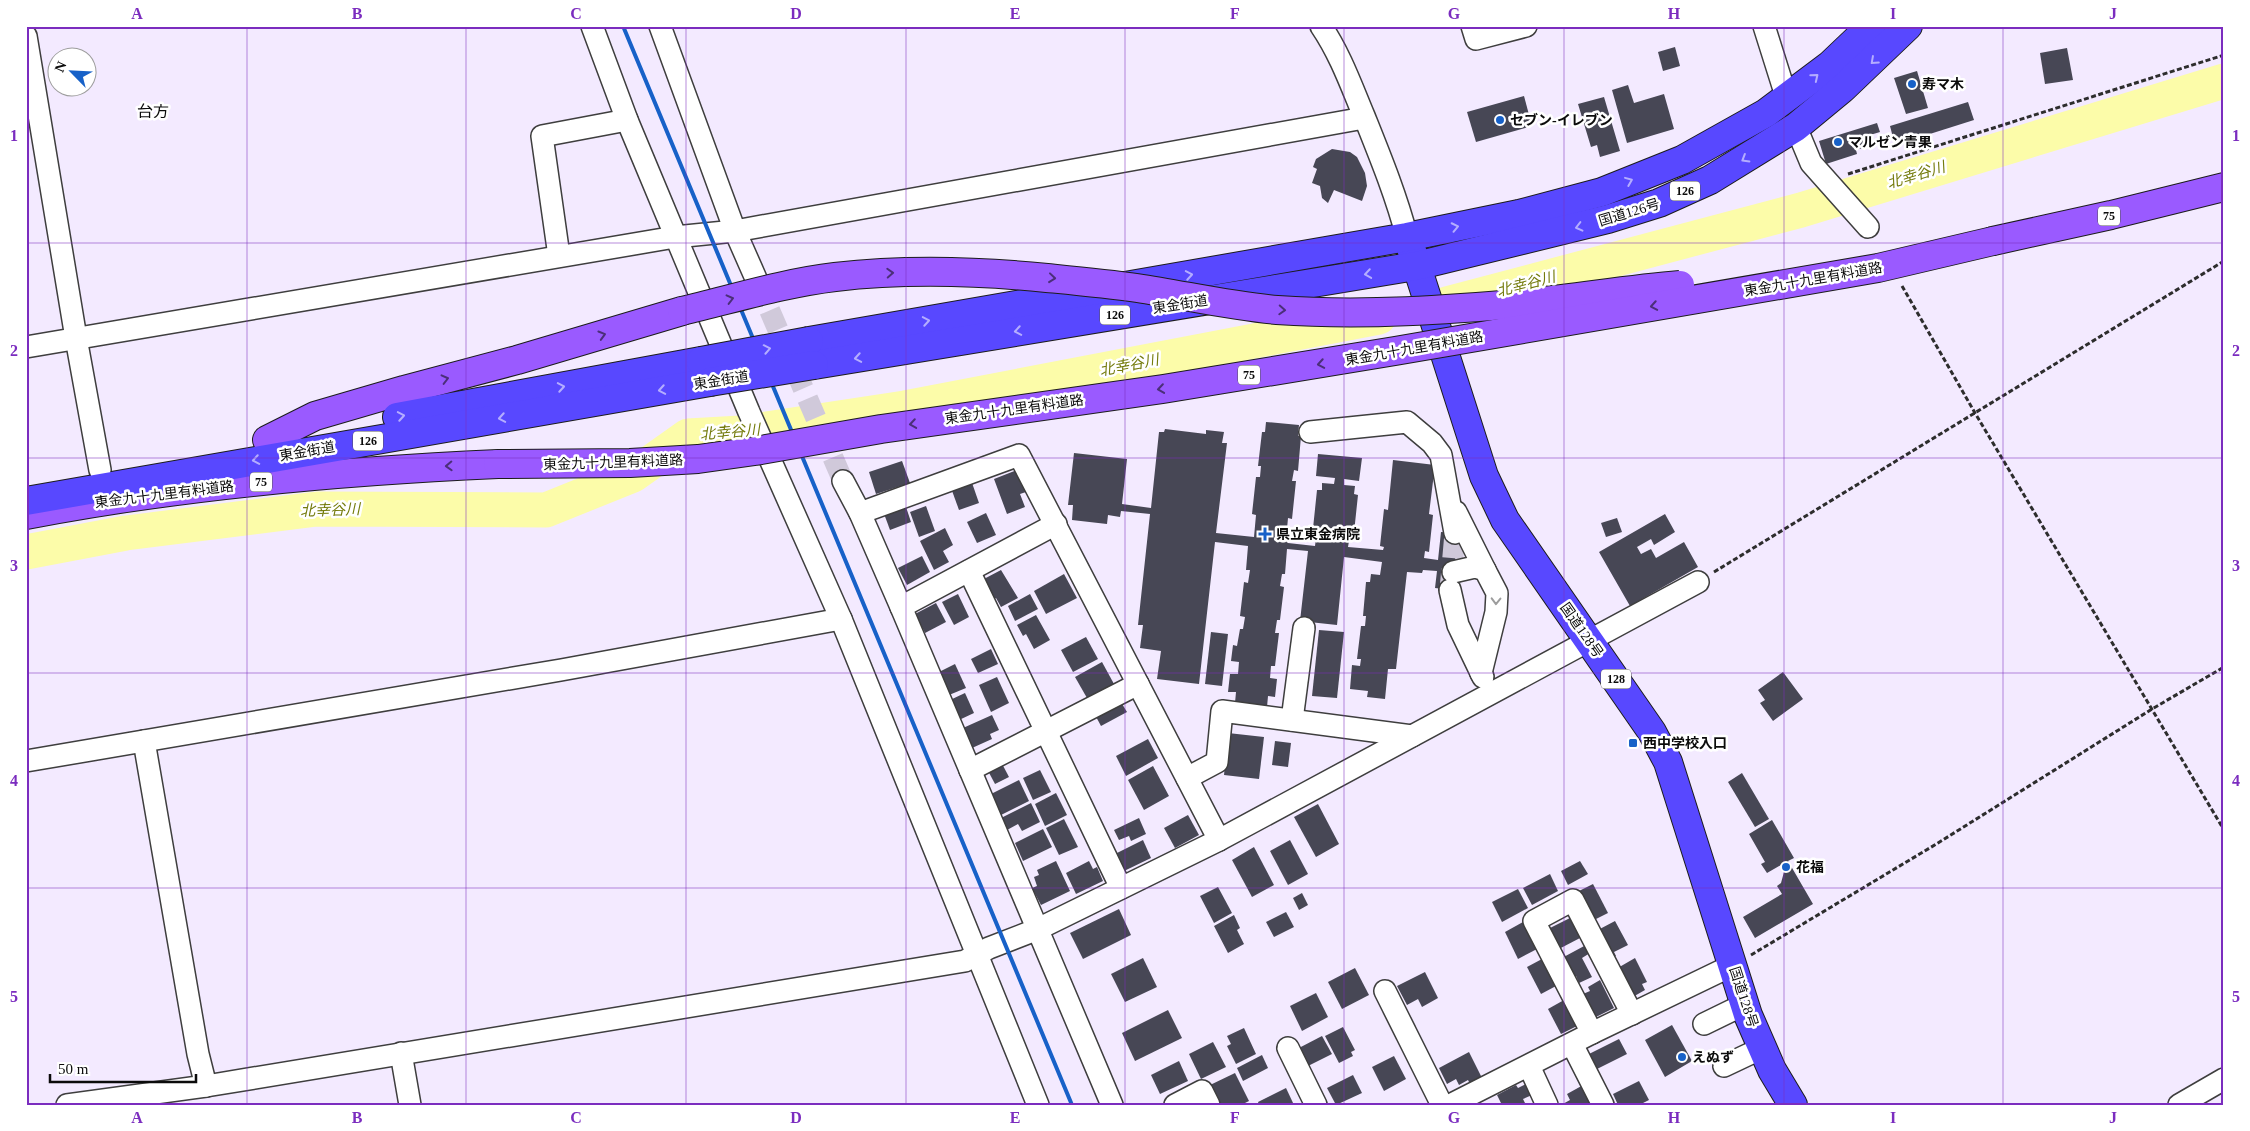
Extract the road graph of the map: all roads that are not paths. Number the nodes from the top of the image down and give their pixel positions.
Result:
1 (592, 26) edge
2 (660, 26) edge
3 (1321, 26) edge
4 (1472, 26) edge
5 (1526, 26) edge
6 (1764, 26) edge
7 (1872, 26) edge
8 (1908, 26) edge
9 (26, 36) edge
10 (1787, 99) junction
11 (1364, 118) junction
12 (627, 120) junction
13 (1796, 127) junction
14 (2224, 187) edge
15 (1868, 227) dead end
16 (735, 231) junction
17 (675, 236) junction
18 (1407, 238) junction
19 (1993, 240) junction
20 (559, 256) junction
21 (1416, 266) junction
22 (757, 281) tunnel mouth
23 (76, 338) junction
24 (26, 347) edge
25 (811, 353) junction
26 (706, 371) junction
27 (1310, 432) dead end
28 (267, 440) junction
29 (100, 470) junction
30 (843, 481) tunnel mouth
31 (26, 483) edge
32 (1449, 498) junction
33 (26, 501) edge
34 (860, 513) junction
35 (26, 515) edge
36 (1056, 524) junction
37 (1455, 533) tunnel mouth
38 (1485, 570) junction
39 (969, 571) junction
40 (1698, 582) road end
41 (901, 607) junction
42 (841, 619) junction
43 (1304, 628) dead end
44 (1590, 642) junction
45 (1481, 673) junction
46 (1138, 684) junction
47 (1491, 693) junction
48 (1292, 720) junction
49 (1046, 731) junction
50 (1412, 736) junction
51 (144, 741) junction
52 (26, 761) edge
53 (970, 770) junction
54 (1187, 778) junction
55 (1219, 840) junction
56 (1121, 888) junction
57 (1038, 929) junction
58 (976, 955) junction
59 (1734, 965) junction
60 (1385, 991) dead end
61 (1745, 1004) junction
62 (1632, 1014) junction
63 (1704, 1024) dead end
64 (1592, 1033) junction
65 (1572, 1044) junction
66 (1288, 1048) dead end
67 (1762, 1048) junction
68 (401, 1053) junction
69 (1529, 1066) junction
70 (1724, 1066) dead end
71 (2224, 1079) edge
72 (206, 1086) junction
73 (67, 1105) edge
74 (410, 1105) edge
75 (1038, 1105) edge
76 (1112, 1105) edge
77 (1175, 1105) edge
78 (1209, 1105) edge
79 (1316, 1105) edge
80 (1442, 1105) edge
81 (1450, 1105) edge
82 (1547, 1105) edge
83 (1603, 1105) edge
84 (1792, 1105) edge
85 (2180, 1105) edge

1 - 12 street
2 - 16 street
3 - 11 street
4 - 5 street
6 - 10 street
10 -> 7 highway, 国道126号 / 126
8 -> 13 highway, 国道126号 / 126
9 - 23 street
18 -> 10 highway, 国道126号 / 126
11 - 16 street
11 - 18 street
12 - 17 street
12 - 20 street
13 - 15 street
13 -> 21 highway, 国道126号 / 126
14 - 19 main road, 東金九十九里有料道路 / 75
16 - 17 street
16 - 22 street
17 - 20 street
17 - 42 street
18 - 21 highway, 国道128号 / 128
25 -> 18 highway, 東金街道 / 126
28 -> 19 main road, 東金九十九里有料道路 / 75, bridge
19 -> 35 main road, 東金九十九里有料道路 / 75, bridge
20 - 23 street
21 -> 25 highway, 東金街道 / 126
21 - 44 highway, 国道128号 / 128
23 - 24 street
23 - 29 street
25 - 26 highway, 東金街道 / 126, bridge
28 -> 26 highway, 東金街道 / 126
26 -> 33 highway, 東金街道 / 126
27 - 32 street
28 - 29 highway, 東金街道 / 126
29 - 31 highway, 東金街道 / 126
30 - 34 street
32 - 37 street
32 - 38 street
34 - 36 street
34 - 41 street
36 - 39 street
36 - 46 street
38 -> 45 street
38 - 45 street
39 - 41 street
39 - 49 street
40 - 44 street
41 - 53 street
42 - 51 street
42 - 58 street
43 - 48 street
44 - 47 street
44 - 59 highway, 国道128号 / 128
45 - 47 street
46 - 49 street
46 - 54 street
47 - 50 street
48 - 50 street
48 - 54 street
49 - 53 street
49 - 56 street
50 - 55 street
51 - 52 street
51 - 72 street
53 - 57 street
54 - 55 street
55 - 56 street
56 - 57 street
57 - 58 street
57 - 76 street
58 - 68 street
58 - 75 street
59 - 61 highway, 国道128号 / 128
59 - 62 street
60 - 80 street
61 - 63 street
61 - 67 highway, 国道128号 / 128
62 - 64 street
62 - 64 street
64 - 65 street
65 - 69 street
65 - 83 street
66 - 79 street
67 - 70 street
67 - 84 highway, 国道128号 / 128
68 - 72 street
68 - 74 street
69 - 81 street
69 - 82 street
71 - 85 street
72 - 73 street
77 - 78 street

